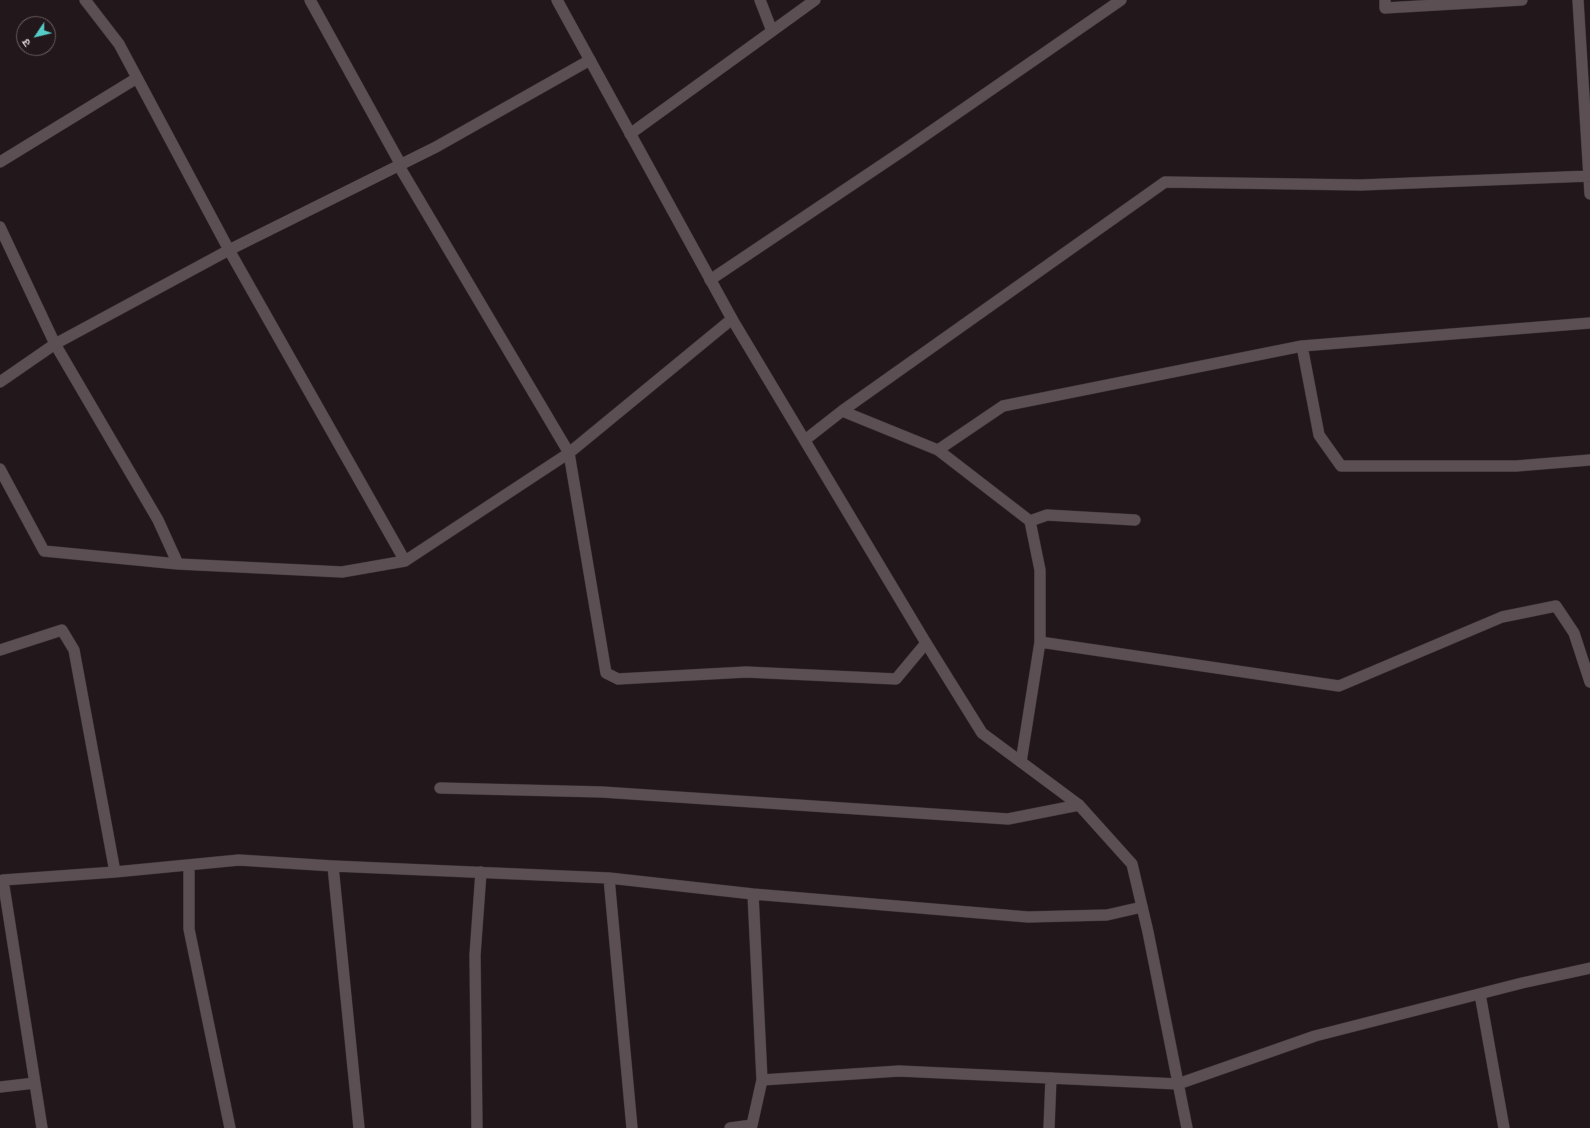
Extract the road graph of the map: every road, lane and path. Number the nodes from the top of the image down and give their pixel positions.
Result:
1 (86, 0) edge
2 (310, 0) edge
3 (557, 0) edge
4 (760, 0) edge
5 (814, 0) edge
6 (1121, 0) edge
7 (1385, 0) edge
8 (1522, 0) edge
9 (1578, 0) edge
10 (772, 31) junction
11 (590, 60) junction
12 (137, 78) junction
13 (630, 134) junction
14 (0, 162) edge
15 (399, 166) junction
16 (1589, 176) edge
17 (1590, 194) edge
18 (0, 227) edge
19 (229, 250) junction
20 (710, 280) junction
21 (732, 318) junction
22 (1590, 323) edge
23 (55, 344) junction
24 (1302, 346) junction
25 (0, 382) edge
26 (842, 411) junction
27 (804, 440) junction
28 (938, 450) junction
29 (569, 453) junction
30 (1590, 460) edge
31 (0, 470) edge
32 (1135, 520) dead end
33 (1030, 521) junction
34 (405, 561) junction
35 (178, 564) junction
36 (1040, 642) junction
37 (926, 643) junction
38 (0, 650) edge
39 (1590, 682) edge
40 (1021, 762) junction
41 (440, 788) dead end
42 (1079, 805) junction
43 (189, 865) junction
44 (333, 866) junction
45 (115, 872) junction
46 (480, 872) junction
47 (609, 878) junction
48 (2, 880) edge
49 (753, 894) junction
50 (1142, 907) junction
51 (1590, 968) edge
52 (1480, 994) junction
53 (1051, 1078) junction
54 (762, 1080) junction
55 (35, 1083) junction
56 (1178, 1084) junction
57 (0, 1087) edge
58 (752, 1127) edge
59 (42, 1128) edge
60 (230, 1128) edge
61 (359, 1128) edge
62 (476, 1128) edge
63 (632, 1128) edge
64 (730, 1128) edge
65 (1049, 1128) edge
66 (1186, 1128) edge
67 (1504, 1128) edge

1 - 12 street
2 - 15 street
3 - 11 street
4 - 10 street
5 - 10 street
6 - 20 street
7 - 8 street
9 - 16 street
10 - 13 street
11 - 13 street
11 - 15 street
12 - 14 street
12 - 19 street
13 - 20 street
15 - 19 street
15 - 29 street
16 - 17 street
16 - 26 street
18 - 23 street
19 - 23 street
19 - 34 street
20 - 21 street
21 - 27 street
21 - 29 street
22 - 24 street
23 - 25 street
23 - 35 street
24 - 28 street
24 - 30 street
26 - 27 street
26 - 28 street
27 - 37 street
28 - 33 street
29 - 34 street
29 - 37 street
31 - 35 street
32 - 33 street
33 - 36 street
34 - 35 street
36 - 39 street
36 - 40 street
37 - 40 street
38 - 45 street
40 - 42 street
41 - 42 street
42 - 50 street
43 - 44 street
43 - 45 street
43 - 60 street
44 - 46 street
44 - 61 street
45 - 48 street
46 - 47 street
46 - 62 street
47 - 49 street
47 - 63 street
48 - 55 street
49 - 50 street
49 - 54 street
50 - 56 street
51 - 52 street
52 - 56 street
52 - 67 street
53 - 54 street
53 - 56 street
53 - 65 street
54 - 58 street
55 - 57 street
55 - 59 street
56 - 66 street
58 - 64 street

